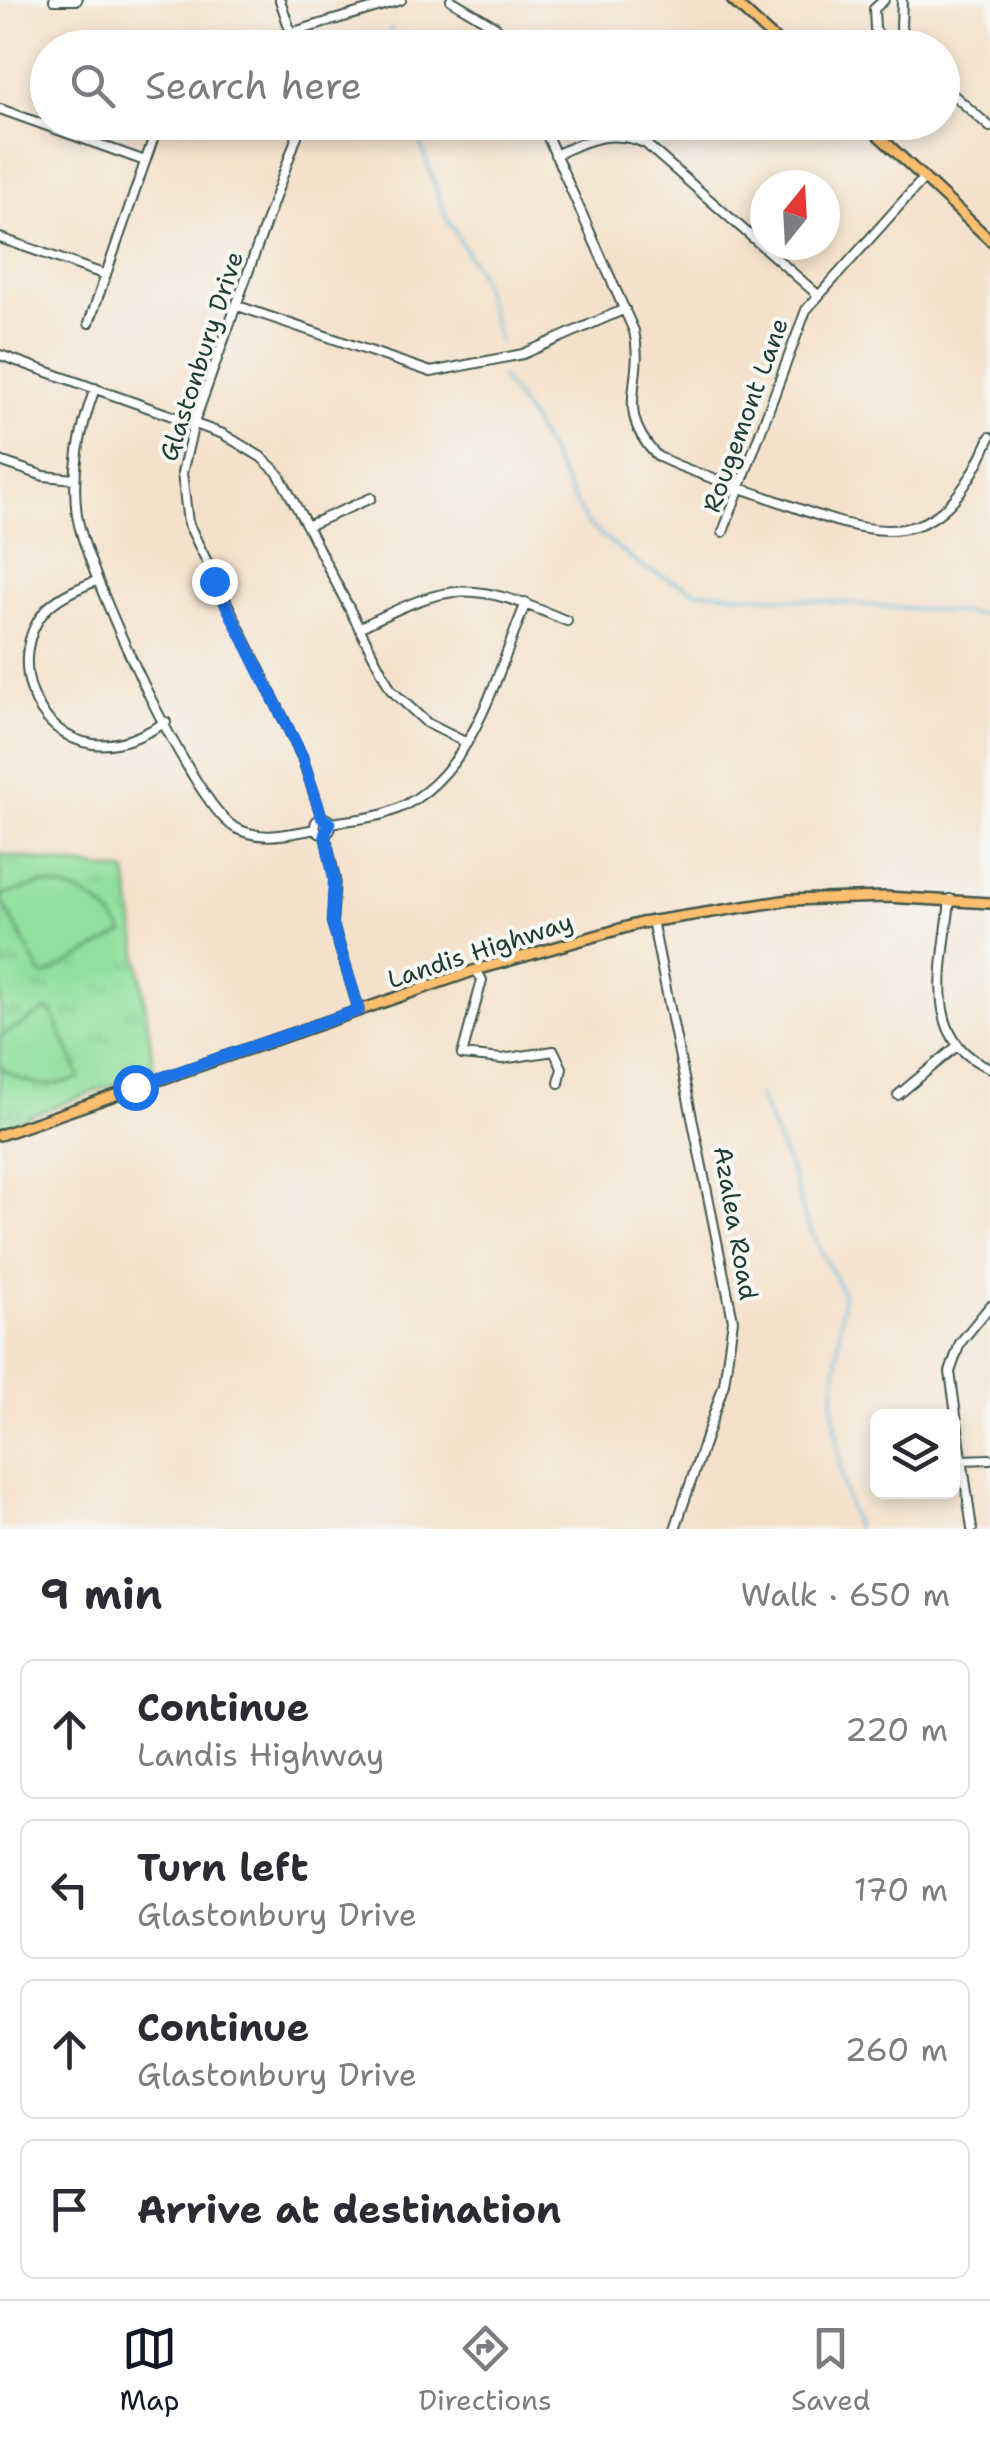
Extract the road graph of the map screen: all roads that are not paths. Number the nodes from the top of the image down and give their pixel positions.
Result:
1 (54, 0) edge
2 (77, 0) edge
3 (280, 0) edge
4 (401, 0) edge
5 (451, 0) edge
6 (732, 0) edge
7 (884, 0) edge
8 (902, 0) edge
9 (290, 30) edge
10 (294, 30) edge
11 (498, 30) edge
12 (764, 30) edge
13 (876, 30) edge
14 (904, 30) edge
15 (960, 101) edge
16 (990, 106) edge
17 (0, 110) edge
18 (980, 118) junction
19 (30, 121) edge
20 (990, 127) edge
21 (85, 140) edge
22 (152, 140) edge
23 (296, 140) edge
24 (549, 140) edge
25 (589, 140) edge
26 (638, 140) edge
27 (885, 140) edge
28 (555, 155) junction
29 (145, 161) junction
30 (924, 178) junction
31 (0, 238) edge
32 (990, 240) edge
33 (106, 275) junction
34 (818, 295) junction
35 (238, 306) junction
36 (624, 309) junction
37 (88, 323) dead end
38 (0, 354) edge
39 (94, 388) junction
40 (194, 423) junction
41 (990, 438) edge
42 (0, 461) edge
43 (75, 479) junction
44 (740, 487) junction
45 (370, 498) dead end
46 (307, 526) junction
47 (723, 532) dead end
48 (96, 581) junction
49 (526, 603) junction
50 (567, 621) dead end
51 (359, 628) junction
52 (166, 722) junction
53 (467, 744) junction
54 (326, 821) junction
55 (316, 829) junction
56 (325, 834) junction
57 (950, 899) junction
58 (990, 903) edge
59 (652, 920) junction
60 (476, 970) junction
61 (359, 1010) junction
62 (956, 1047) junction
63 (990, 1068) edge
64 (558, 1083) dead end
65 (898, 1095) dead end
66 (0, 1136) edge
67 (990, 1306) edge
68 (990, 1459) edge
69 (961, 1460) junction
70 (674, 1529) edge
71 (972, 1529) edge

1 - 2 street
3 - 9 street
4 - 10 street
5 - 11 street
6 - 12 main road
7 - 13 street
8 - 14 street
15 - 18 street
16 - 18 street
17 - 19 street
18 - 20 street
21 - 29 street
22 - 29 street
23 - 35 street, Glastonbury Drive
24 - 28 street
25 - 28 street
26 - 34 street
27 - 30 main road
28 - 36 street
29 - 33 street
30 - 32 main road
30 - 34 street, Rougemont Lane
31 - 33 street
33 - 37 street
34 - 44 street, Rougemont Lane
35 - 36 street
35 - 40 street, Glastonbury Drive
36 - 44 street
38 - 39 street
39 - 40 street
39 - 43 street
40 - 46 street
40 - 54 street, Glastonbury Drive
41 - 44 street
42 - 43 street
43 - 48 street
44 - 47 street, Rougemont Lane
45 - 46 street
46 - 51 street
48 - 52 street
48 - 52 street
49 - 50 street
49 - 51 street
49 - 53 street
51 - 53 street
52 - 55 street
53 - 54 street
54 - 55 street
54 - 56 street
55 - 56 street
56 - 61 street
57 - 58 main road, Landis Highway
57 - 59 main road, Landis Highway
57 - 62 street
59 - 60 main road, Landis Highway
59 - 70 street, Azalea Road
60 - 61 main road, Landis Highway
60 - 64 street
61 - 66 main road, Landis Highway
62 - 63 street
62 - 65 street
67 - 69 street
68 - 69 street
69 - 71 street

